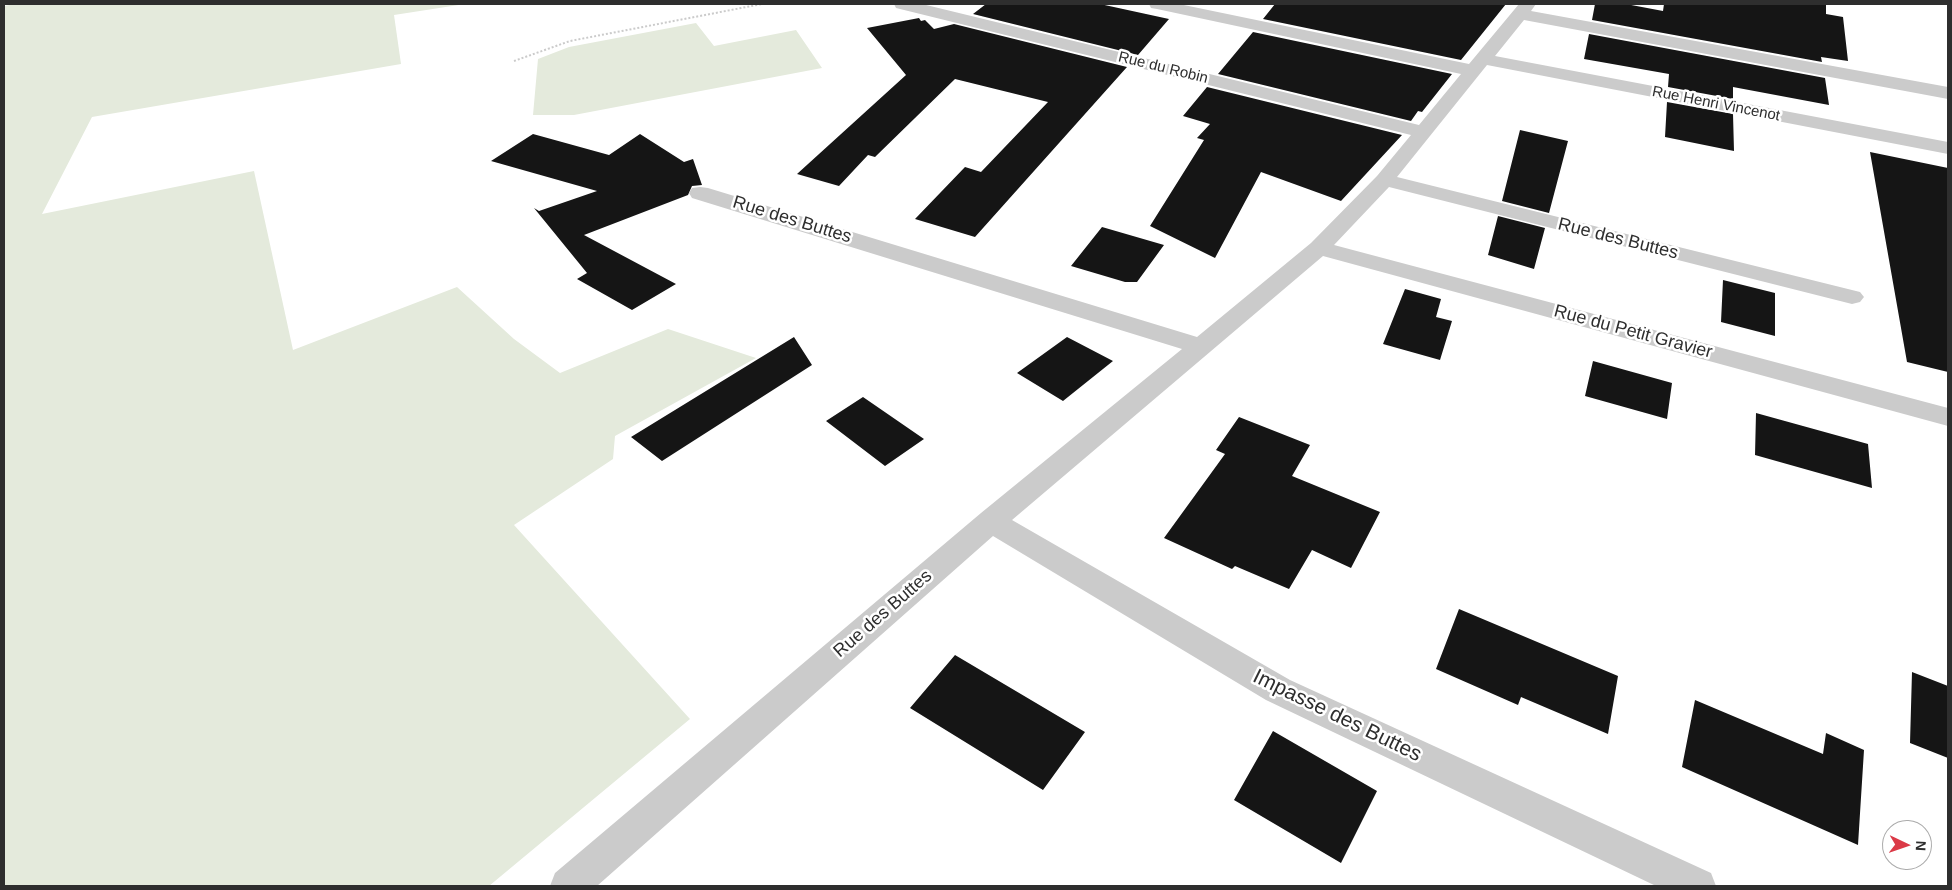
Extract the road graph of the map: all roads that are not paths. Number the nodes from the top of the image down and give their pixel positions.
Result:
1 (902, 4) edge
2 (1157, 4) edge
3 (1524, 9) edge
4 (1479, 65) junction
5 (1948, 93) edge
6 (1424, 132) junction
7 (1948, 148) edge
8 (1384, 180) junction
9 (700, 192) dead end
10 (1319, 248) junction
11 (1852, 297) dead end
12 (1200, 346) junction
13 (1948, 417) edge
14 (991, 521) junction
15 (569, 886) edge
16 (1697, 886) edge

1 - 6 street, Rue du Robin
2 - 4 street
3 - 4 street, Rue des Buttes
3 - 5 street, Rue des Buttes
4 - 6 street, Rue des Buttes
4 - 7 street, Rue Henri Vincenot
6 - 8 street, Rue des Buttes
8 - 10 street, Rue des Buttes
8 - 11 street, Rue des Buttes
9 - 12 street, Rue des Buttes
10 - 12 street, Rue des Buttes
10 - 13 street, Rue du Petit Gravier
12 - 14 street, Rue des Buttes
14 - 15 street, Rue des Buttes
14 - 16 street, Impasse des Buttes

